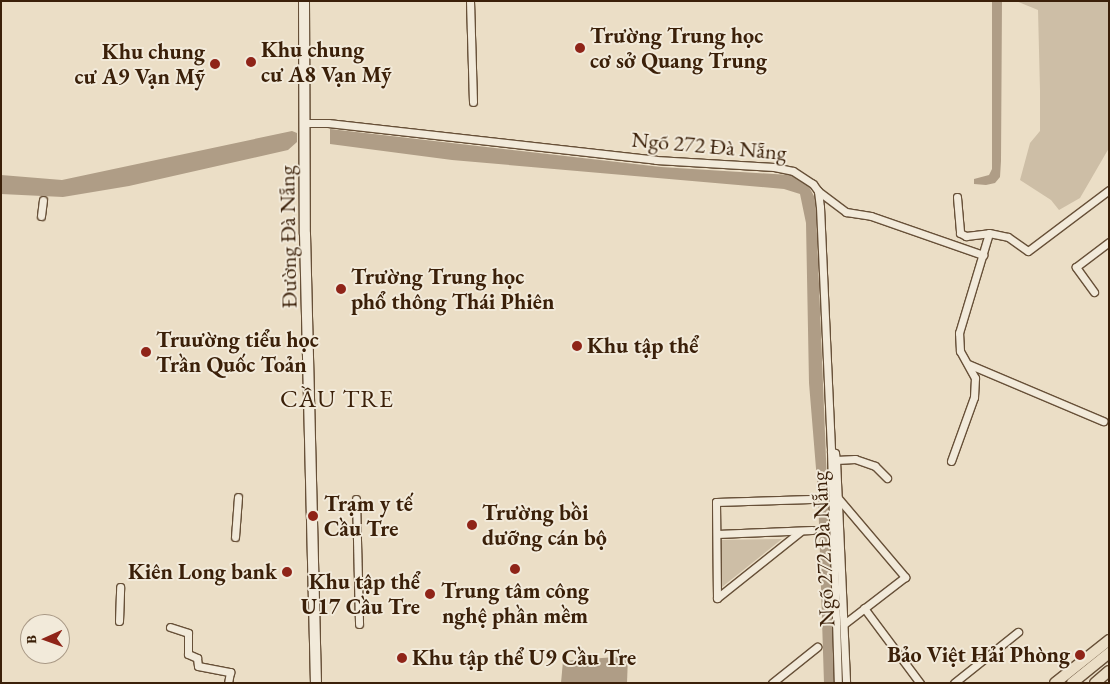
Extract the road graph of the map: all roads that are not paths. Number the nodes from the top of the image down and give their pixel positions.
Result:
1 (304, 1) edge
2 (470, 1) edge
3 (473, 102) dead end
4 (305, 124) junction
5 (1109, 190) edge
6 (818, 191) junction
7 (957, 197) dead end
8 (42, 200) dead end
9 (835, 203) junction
10 (820, 207) junction
11 (41, 216) dead end
12 (989, 233) junction
13 (966, 236) junction
14 (951, 242) junction
15 (1109, 242) edge
16 (983, 255) junction
17 (1094, 292) dead end
18 (966, 363) junction
19 (1103, 421) dead end
20 (831, 451) junction
21 (836, 460) junction
22 (951, 462) dead end
23 (887, 478) dead end
24 (238, 497) dead end
25 (838, 498) junction
26 (356, 499) dead end
27 (811, 499) dead end
28 (812, 530) dead end
29 (801, 531) junction
30 (717, 534) junction
31 (235, 537) dead end
32 (120, 587) dead end
33 (864, 608) junction
34 (119, 621) dead end
35 (359, 624) dead end
36 (844, 624) junction
37 (170, 627) dead end
38 (1018, 632) dead end
39 (1109, 640) edge
40 (817, 647) dead end
41 (1109, 653) edge
42 (1109, 672) edge
43 (228, 683) edge
44 (316, 683) edge
45 (772, 683) edge
46 (838, 683) edge
47 (846, 683) edge
48 (920, 683) edge
49 (954, 683) edge
50 (1055, 683) edge
51 (1072, 683) edge
52 (1095, 683) edge

1 - 4 main road, Đường Đà Nẵng
2 - 3 street
4 - 6 street, Ngõ 272 Đà Nẵng
4 - 44 main road, Đường Đà Nẵng
5 - 12 street
6 - 9 street
6 - 10 street, Ngõ 272 Đà Nẵng
7 - 13 street
8 - 11 street
9 - 10 street
9 - 14 street
10 - 20 street, Ngõ 272 Đà Nẵng
12 - 13 street
12 - 16 street
13 - 14 street
14 - 16 street
15 - 17 street
16 - 18 street
18 - 19 street
18 - 22 street
20 - 21 street, Ngõ 272 Đà Nẵng
20 - 46 street
21 - 23 street
21 - 25 street, Ngõ 272 Đà Nẵng
24 - 31 street
25 - 33 street
25 - 36 street, Ngõ 272 Đà Nẵng
26 - 35 street
27 - 30 street
28 - 29 street
29 - 30 street
29 - 30 street
32 - 34 street
33 - 36 street
33 - 48 street
36 - 47 street, Ngõ 272 Đà Nẵng
37 - 43 street
38 - 49 street
39 - 50 main road
40 - 45 street
41 - 51 main road
42 - 52 main road

